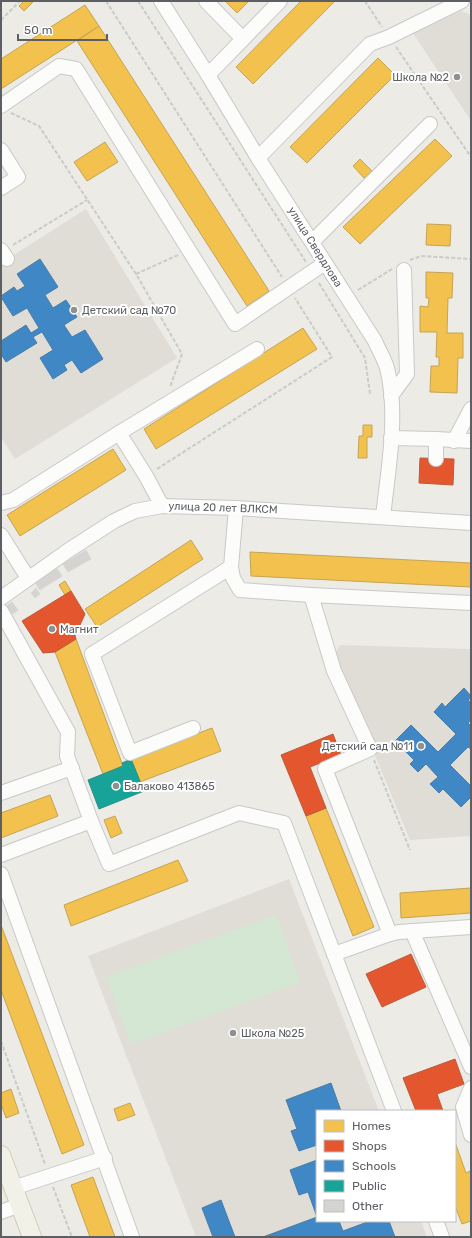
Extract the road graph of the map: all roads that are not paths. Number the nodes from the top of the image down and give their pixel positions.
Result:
1 (162, 1) edge
2 (206, 1) edge
3 (279, 1) edge
4 (462, 1) edge
5 (243, 39) junction
6 (208, 74) junction
7 (4, 109) edge
8 (430, 124) dead end
9 (1, 150) edge
10 (258, 158) junction
11 (1, 188) edge
12 (312, 242) junction
13 (325, 263) junction
14 (404, 270) dead end
15 (257, 349) dead end
16 (391, 396) junction
17 (471, 409) edge
18 (120, 433) junction
19 (391, 438) junction
20 (436, 439) junction
21 (454, 441) junction
22 (471, 442) edge
23 (436, 458) dead end
24 (1, 503) edge
25 (162, 506) junction
26 (236, 508) junction
27 (383, 517) junction
28 (471, 523) edge
29 (1, 534) edge
30 (231, 567) junction
31 (28, 578) junction
32 (311, 595) junction
33 (1, 598) edge
34 (471, 603) edge
35 (1, 610) edge
36 (193, 728) dead end
37 (72, 768) junction
38 (1, 793) edge
39 (91, 821) junction
40 (1, 855) edge
41 (1, 874) edge
42 (471, 927) edge
43 (412, 931) junction
44 (390, 934) junction
45 (334, 954) junction
46 (470, 1064) edge
47 (471, 1088) edge
48 (394, 1110) edge
49 (471, 1136) edge
50 (1, 1155) edge
51 (105, 1158) junction
52 (14, 1188) junction
53 (20, 1205) junction
54 (1, 1212) edge
55 (436, 1222) edge
56 (32, 1237) edge
57 (132, 1237) edge
58 (442, 1237) edge

1 - 6 street, улица Свердлова
2 - 5 street
3 - 5 street
4 - 10 street
5 - 6 street
6 - 10 street, улица Свердлова
7 - 13 street
8 - 12 street
9 - 11 street
10 - 12 street, улица Свердлова
12 - 13 street, улица Свердлова
13 - 16 street, улица Свердлова
14 - 16 street
15 - 18 street
16 - 19 street, улица Свердлова
17 - 21 street
18 - 24 street
18 - 25 street
19 - 20 street
19 - 27 street, улица Свердлова
20 - 21 street
20 - 23 street
21 - 22 street
25 - 26 street, улица 20 лет ВЛКСМ
25 - 31 street, улица 20 лет ВЛКСМ
26 - 27 street, улица 20 лет ВЛКСМ
26 - 30 street
27 - 28 street, улица 20 лет ВЛКСМ
29 - 31 street
30 - 32 street
30 - 36 street
31 - 33 street, улица 20 лет ВЛКСМ
32 - 34 street
32 - 44 street
35 - 37 street
37 - 38 street
37 - 39 street
39 - 40 street
39 - 45 street
41 - 51 street
42 - 43 street
43 - 44 street
43 - 46 street
44 - 45 street
45 - 48 street
47 - 49 street
50 - 52 main road
51 - 52 street
51 - 57 street
52 - 53 main road
53 - 54 street
53 - 56 main road
55 - 58 street

